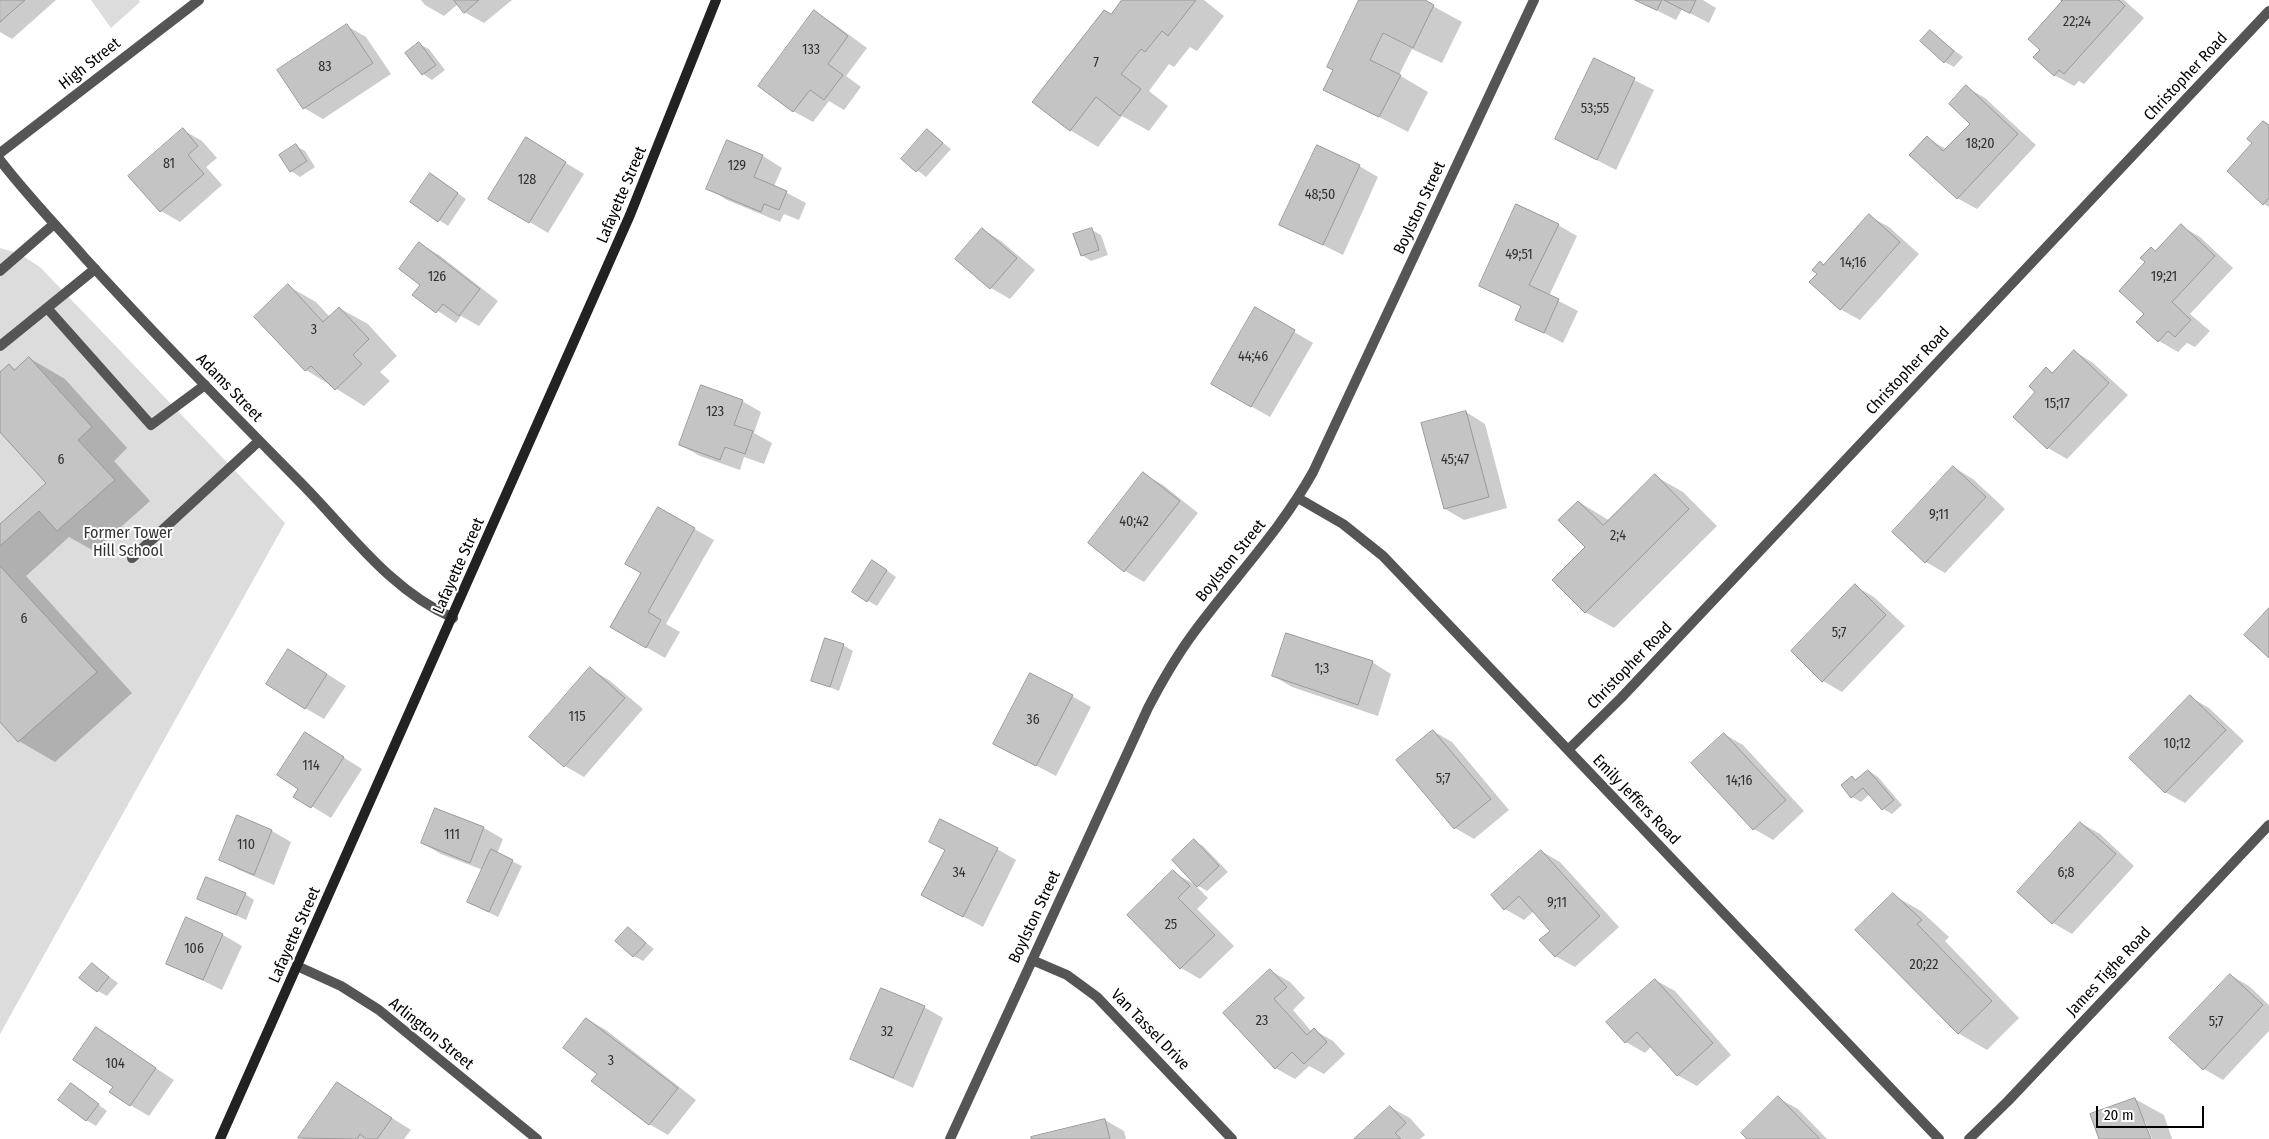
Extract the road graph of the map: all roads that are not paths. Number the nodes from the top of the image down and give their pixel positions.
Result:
1 (199, 0) edge
2 (716, 0) edge
3 (1534, 0) edge
4 (2269, 11) edge
5 (0, 153) edge
6 (0, 160) edge
7 (54, 224) junction
8 (95, 269) junction
9 (0, 271) edge
10 (47, 308) junction
11 (0, 346) edge
12 (205, 385) junction
13 (259, 441) junction
14 (1298, 498) junction
15 (132, 558) dead end
16 (453, 618) junction
17 (1568, 750) junction
18 (2269, 825) edge
19 (1032, 960) junction
20 (298, 966) junction
21 (220, 1139) edge
22 (537, 1139) edge
23 (950, 1139) edge
24 (1232, 1139) edge
25 (1939, 1139) edge
26 (1969, 1139) edge

1 - 5 street, High Street
2 - 16 main road, Lafayette Street
3 - 14 street, Boylston Street
4 - 17 street, Christopher Road
6 - 7 street, Adams Street
7 - 8 street, Adams Street
7 - 9 street
8 - 10 street
8 - 12 street, Adams Street
10 - 11 street
10 - 12 street
12 - 13 street, Adams Street
13 - 15 street
13 - 16 street, Adams Street
14 - 17 street, Emily Jeffers Road
14 - 19 street, Boylston Street
16 - 20 main road, Lafayette Street
17 - 25 street, Emily Jeffers Road
18 - 26 street, James Tighe Road
19 - 23 street, Boylston Street
19 - 24 street, Van Tassel Drive
20 - 21 main road, Lafayette Street
20 - 22 street, Arlington Street

